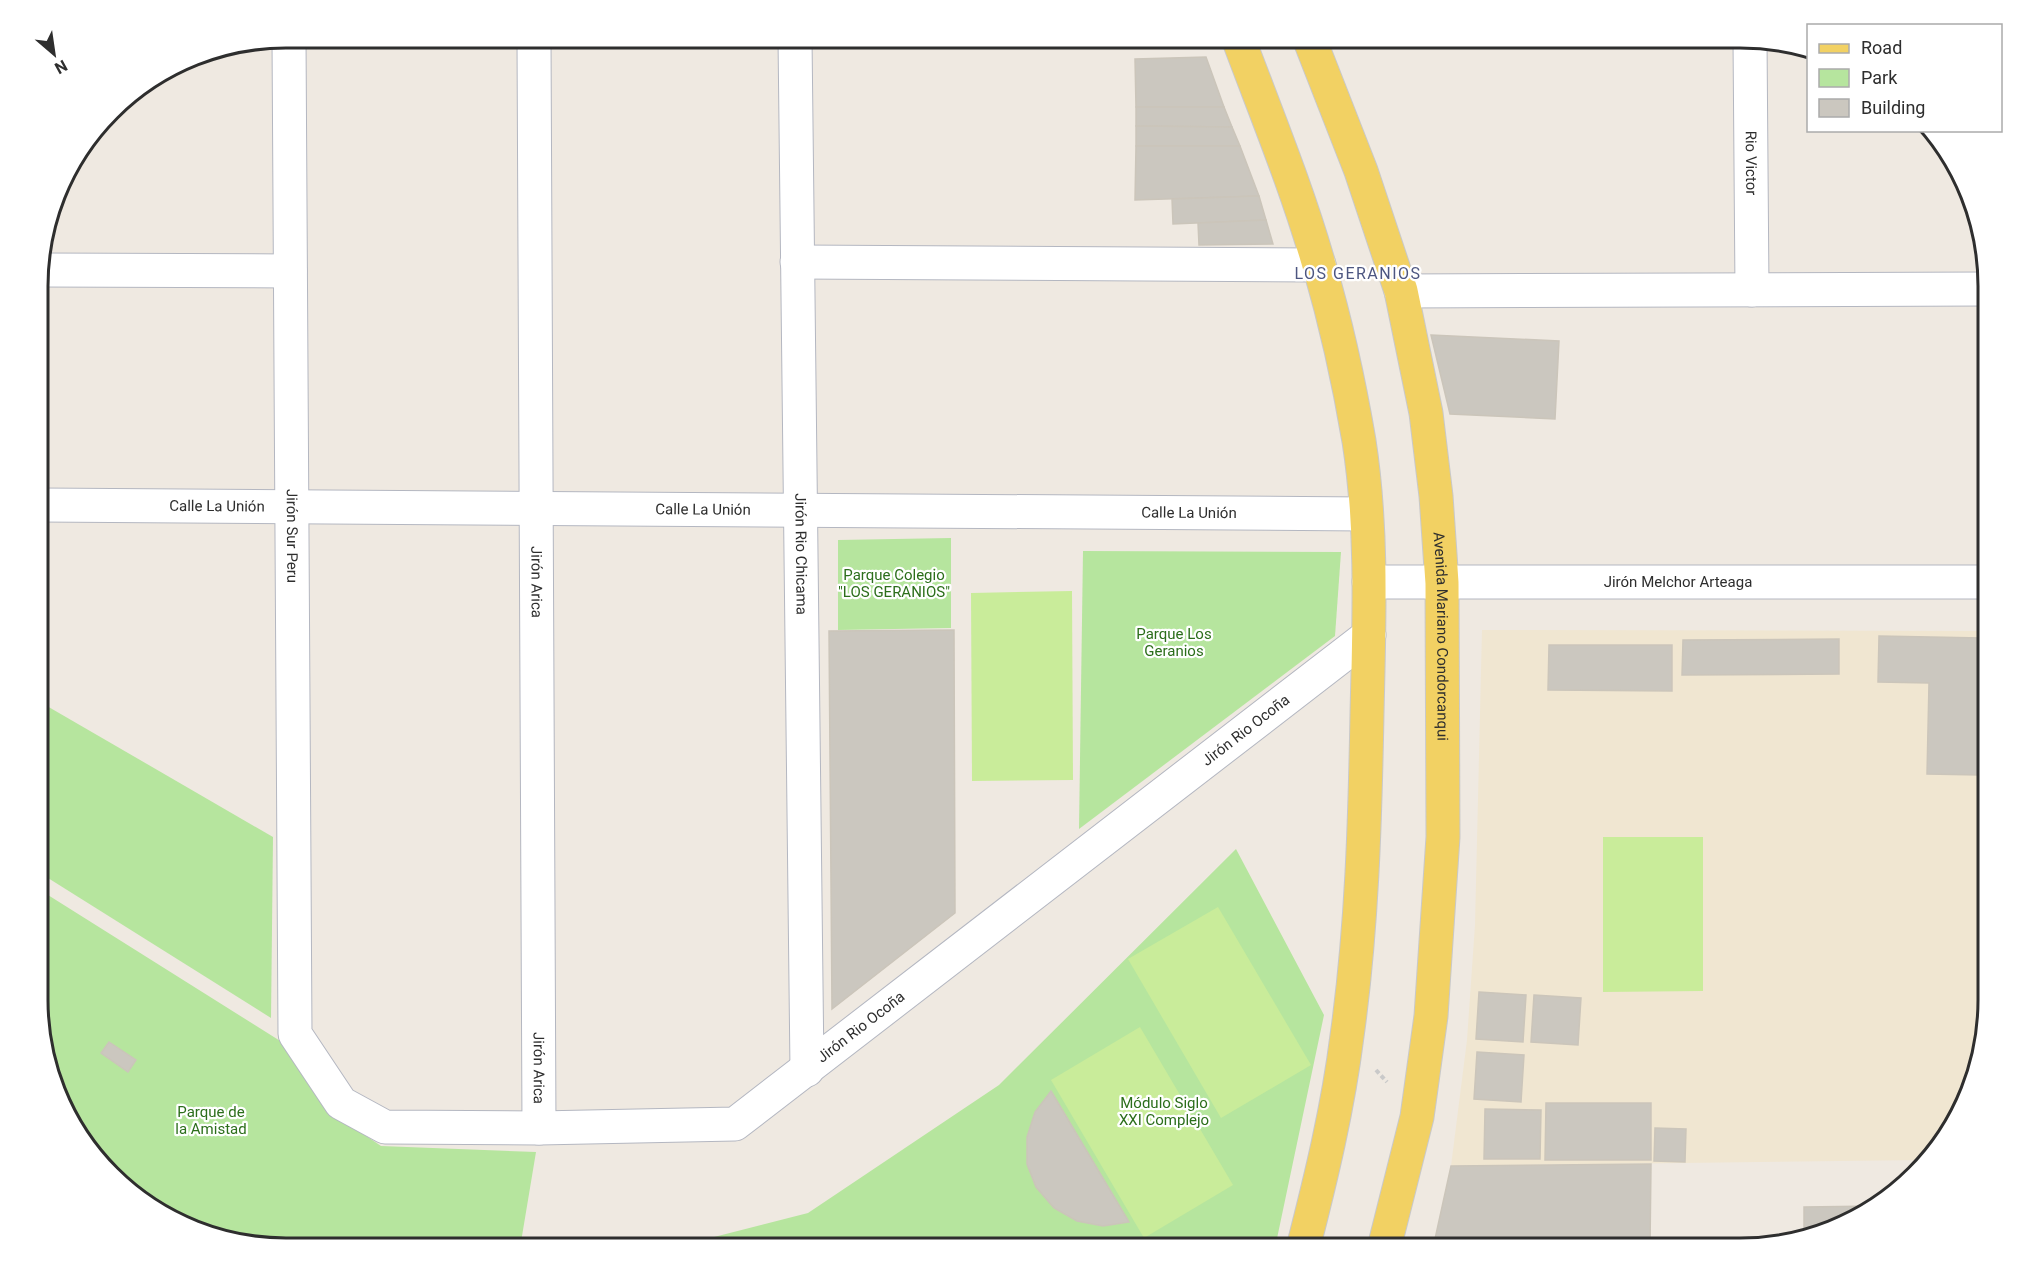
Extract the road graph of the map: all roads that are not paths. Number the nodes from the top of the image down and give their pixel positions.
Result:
1 (289, 48) edge
2 (534, 48) edge
3 (795, 48) edge
4 (1242, 48) edge
5 (1314, 48) edge
6 (1750, 49) edge
7 (797, 262) junction
8 (1319, 265) junction
9 (49, 270) edge
10 (290, 271) junction
11 (1978, 289) edge
12 (1752, 290) junction
13 (1401, 291) junction
14 (48, 505) edge
15 (292, 507) junction
16 (536, 508) junction
17 (800, 510) junction
18 (1366, 514) junction
19 (1370, 582) junction
20 (1978, 582) edge
21 (1442, 583) junction
22 (1369, 635) junction
23 (295, 1034) joint
24 (807, 1070) junction
25 (539, 1128) junction
26 (1305, 1238) edge
27 (1387, 1238) edge

1 - 10 street, Jirón Sur Peru
2 - 16 street, Jirón Arica
3 - 7 street, Jirón Rio Chicama
4 - 8 main road
5 - 13 main road, Avenida Mariano Condorcanqui
6 - 12 street, Rio Victor
7 - 8 street
7 - 17 street, Jirón Rio Chicama
8 - 18 main road
9 - 10 street
10 - 15 street, Jirón Sur Peru
11 - 12 street
12 - 13 street
13 - 21 main road, Avenida Mariano Condorcanqui
14 - 15 street, Calle La Unión
15 - 16 street, Calle La Unión
15 - 23 street, Jirón Sur Peru
16 - 17 street, Calle La Unión
16 - 25 street, Jirón Arica
17 - 18 street, Calle La Unión
17 - 24 street, Jirón Rio Chicama
18 - 19 main road
19 - 21 street, Jirón Melchor Arteaga
19 - 22 main road
20 - 21 street, Jirón Melchor Arteaga
21 - 27 main road, Avenida Mariano Condorcanqui
22 - 24 street, Jirón Rio Ocoña
22 - 26 main road
23 - 25 street, Jirón Rio Ocoña
24 - 25 street, Jirón Rio Ocoña

